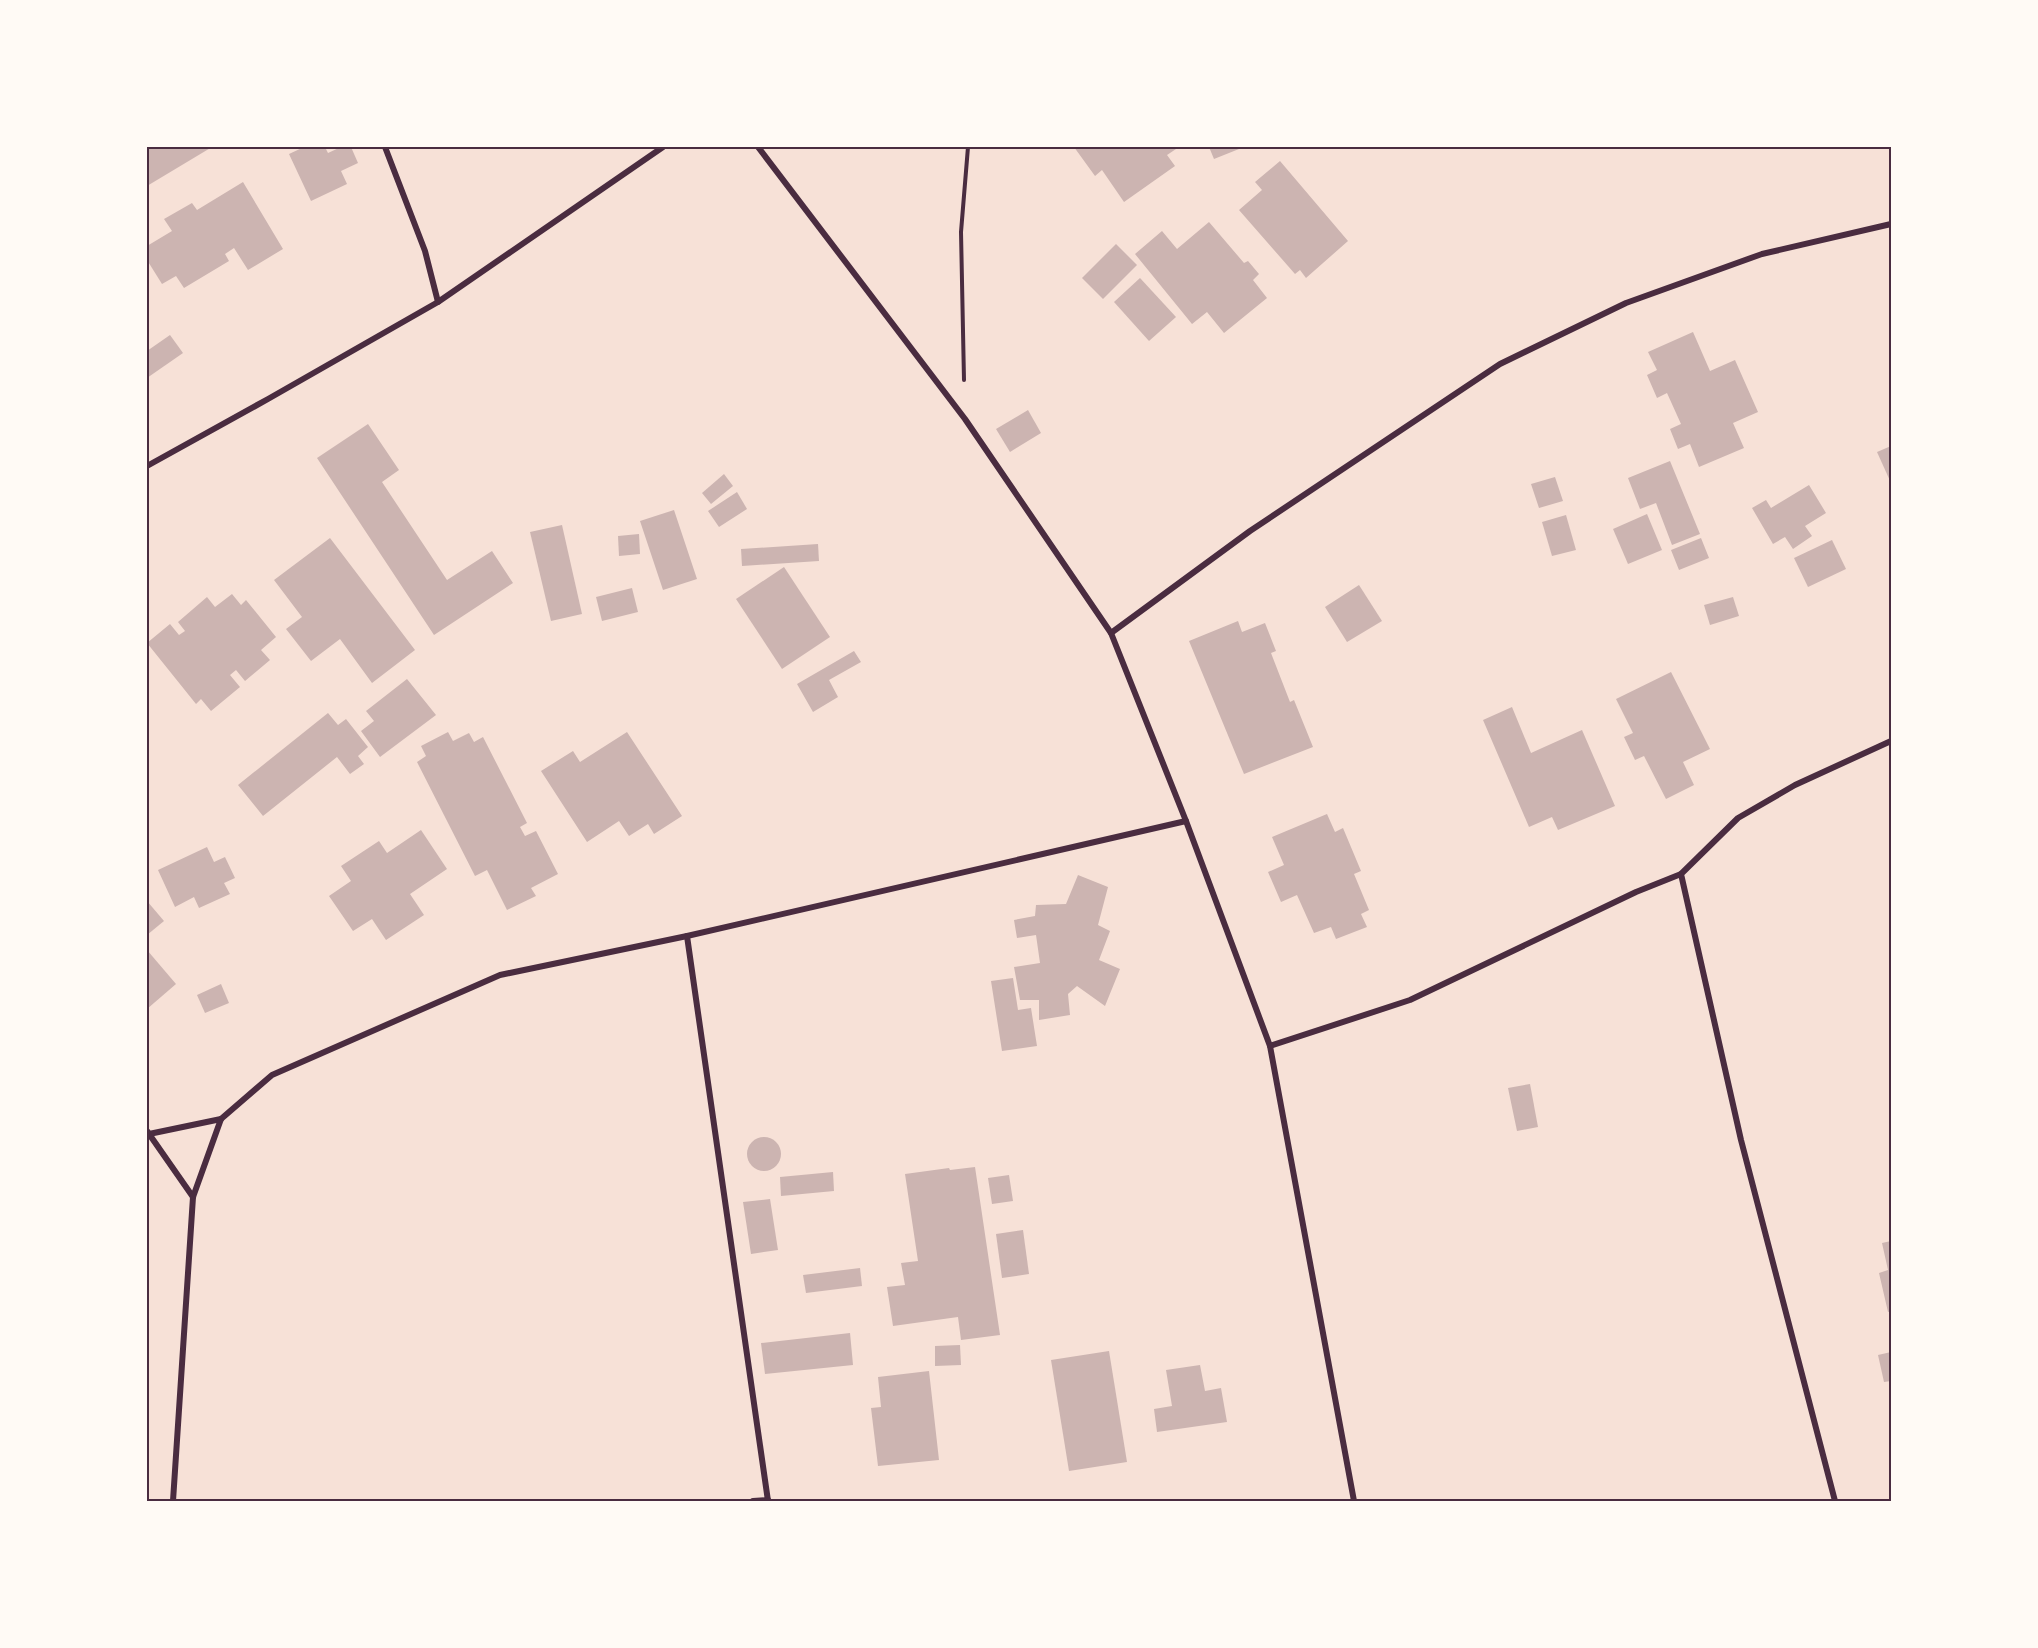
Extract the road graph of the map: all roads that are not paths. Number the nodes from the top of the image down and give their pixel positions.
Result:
1 (385, 147) edge
2 (663, 147) edge
3 (758, 147) edge
4 (1891, 224) edge
5 (438, 302) junction
6 (147, 466) edge
7 (1111, 633) junction
8 (1891, 741) edge
9 (1186, 821) junction
10 (1681, 874) junction
11 (687, 936) junction
12 (1270, 1046) junction
13 (221, 1119) junction
14 (148, 1133) edge
15 (193, 1197) junction
16 (768, 1500) edge
17 (173, 1501) edge
18 (753, 1501) edge
19 (1354, 1501) edge
20 (1835, 1501) edge

1 - 5 street
2 - 5 street
3 - 7 street
4 - 7 street
5 - 6 street
7 - 9 street
8 - 10 street
9 - 11 street
9 - 12 street
10 - 12 street
10 - 20 street
11 - 13 street
11 - 16 street
12 - 19 street
13 - 14 street
13 - 15 street
14 - 15 street
15 - 17 street
16 - 18 street

